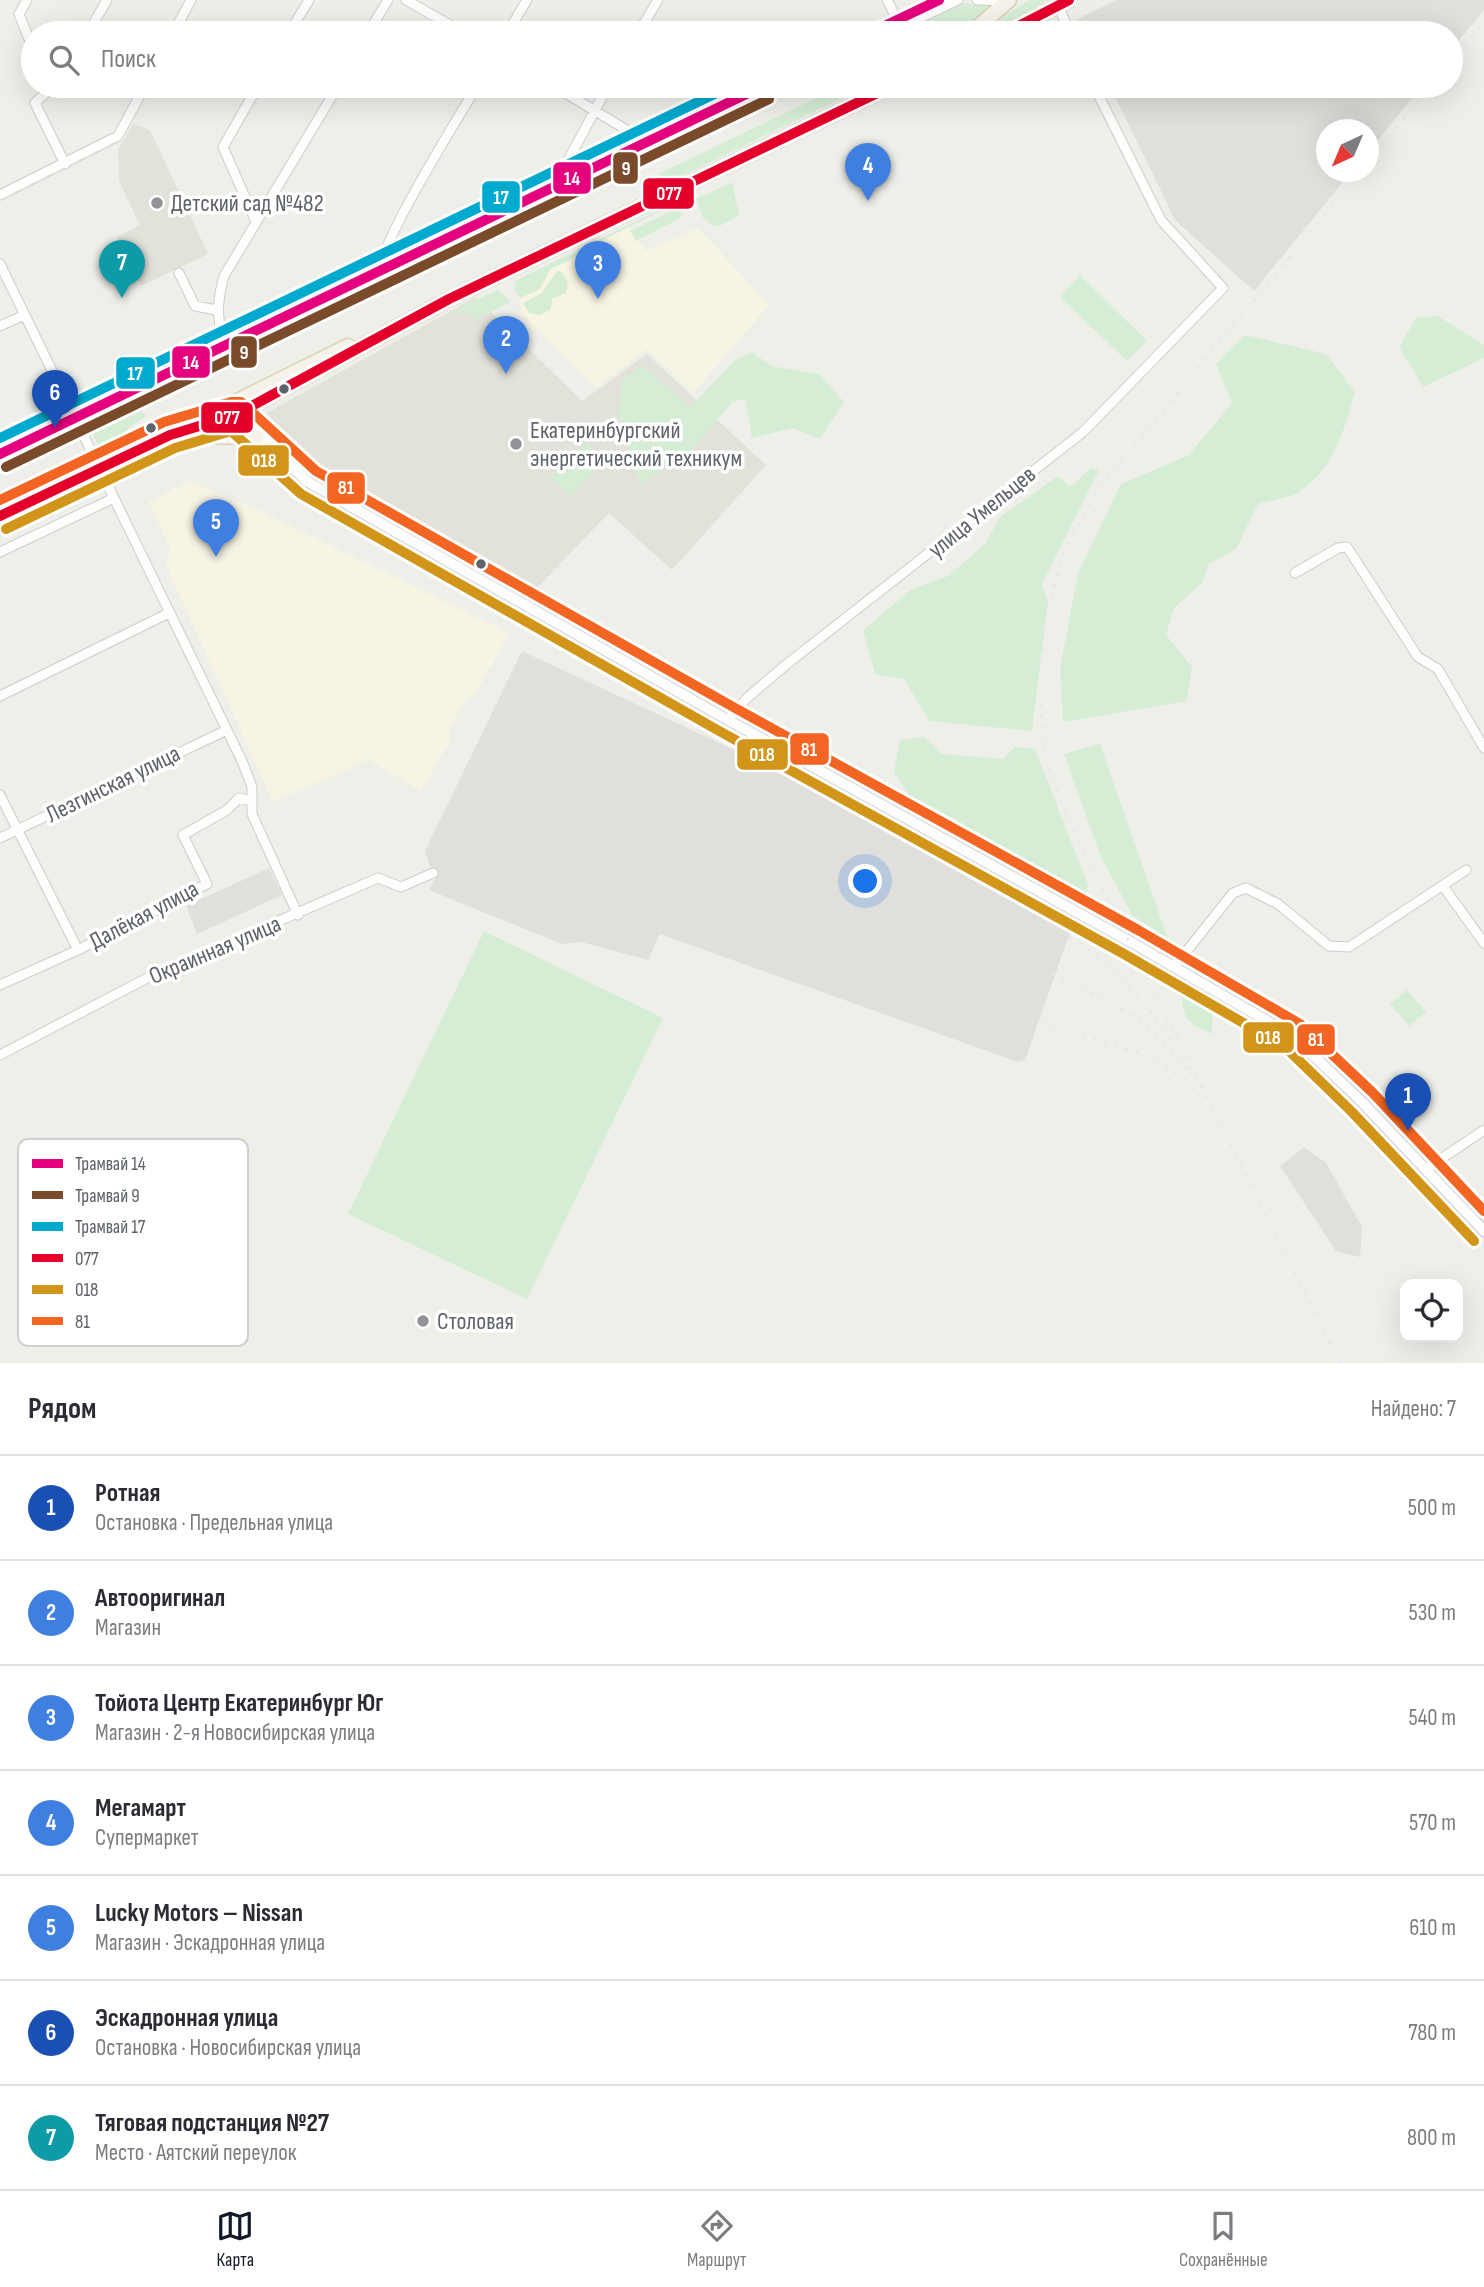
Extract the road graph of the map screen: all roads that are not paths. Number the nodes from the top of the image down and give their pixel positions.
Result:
1 (27, 0) edge
2 (107, 0) edge
3 (191, 0) edge
4 (309, 0) edge
5 (388, 0) edge
6 (406, 0) edge
7 (527, 0) edge
8 (658, 0) edge
9 (887, 0) edge
10 (958, 0) edge
11 (977, 0) edge
12 (1008, 1) edge
13 (1061, 2) edge
14 (22, 21) edge
15 (95, 21) edge
16 (180, 21) edge
17 (296, 21) edge
18 (375, 21) edge
19 (443, 21) edge
20 (514, 21) edge
21 (645, 21) edge
22 (898, 21) edge
23 (914, 21) edge
24 (985, 21) edge
25 (1027, 21) edge
26 (1067, 21) edge
27 (40, 98) edge
28 (139, 98) edge
29 (251, 98) edge
30 (331, 98) edge
31 (470, 98) edge
32 (575, 98) edge
33 (601, 98) edge
34 (753, 98) edge
35 (867, 98) edge
36 (1100, 98) edge
37 (594, 109) junction
38 (641, 152) junction
39 (65, 164) junction
40 (564, 192) junction
41 (0, 195) edge
42 (256, 222) junction
43 (0, 264) edge
44 (179, 273) dead end
45 (379, 279) junction
46 (217, 310) junction
47 (25, 315) junction
48 (0, 327) edge
49 (229, 351) junction
50 (232, 410) junction
51 (78, 426) junction
52 (170, 435) junction
53 (257, 437) junction
54 (0, 462) edge
55 (99, 468) junction
56 (114, 498) junction
57 (0, 516) edge
58 (0, 552) edge
59 (1295, 573) dead end
60 (169, 613) junction
61 (0, 696) edge
62 (728, 720) junction
63 (227, 730) junction
64 (1484, 748) edge
65 (0, 795) edge
66 (252, 801) junction
67 (18, 830) junction
68 (0, 838) edge
69 (1466, 870) dead end
70 (433, 873) dead end
71 (1443, 886) junction
72 (299, 915) junction
73 (1484, 943) edge
74 (78, 950) junction
75 (1174, 967) junction
76 (0, 985) edge
77 (0, 1055) edge
78 (1484, 1130) edge
79 (1426, 1168) junction
80 (1484, 1231) edge

1 - 14 street
2 - 15 street
3 - 16 street
4 - 17 street
5 - 18 street
6 - 19 street
7 - 20 street
8 - 21 street
9 - 22 street
10 - 23 street
11 - 12 street
12 - 24 main road
13 - 25 main road
13 - 26 street
27 - 39 street
28 - 39 street
29 - 42 street
30 - 42 street
31 - 45 street
32 - 37 street
33 - 37 street
34 - 38 street
35 - 50 main road
36 - 62 street, улица Умельцев
37 - 38 street
37 - 40 street
38 - 40 street
39 - 41 street
40 - 45 street
42 - 46 street
43 - 47 street
44 - 46 street
45 - 49 street
46 - 49 street
47 - 48 street
47 - 51 street
49 - 51 street
50 - 52 main road
50 - 53 street
51 - 54 street
51 - 55 street
52 - 53 main road
52 - 55 main road
53 - 62 street
55 - 56 street
55 - 57 main road
56 - 58 street
56 - 60 street
59 - 64 street
60 - 61 street
60 - 63 street
62 - 75 street
63 - 66 street
63 - 67 street, Лезгинская улица
65 - 67 street
66 - 72 street
66 - 74 street, Далёкая улица
67 - 68 street, Лезгинская улица
67 - 74 street
69 - 71 street
70 - 72 street, Окраинная улица
71 - 73 street
71 - 75 street
72 - 77 street, Окраинная улица
74 - 76 street, Далёкая улица
75 - 79 street
78 - 79 street
79 - 80 street

